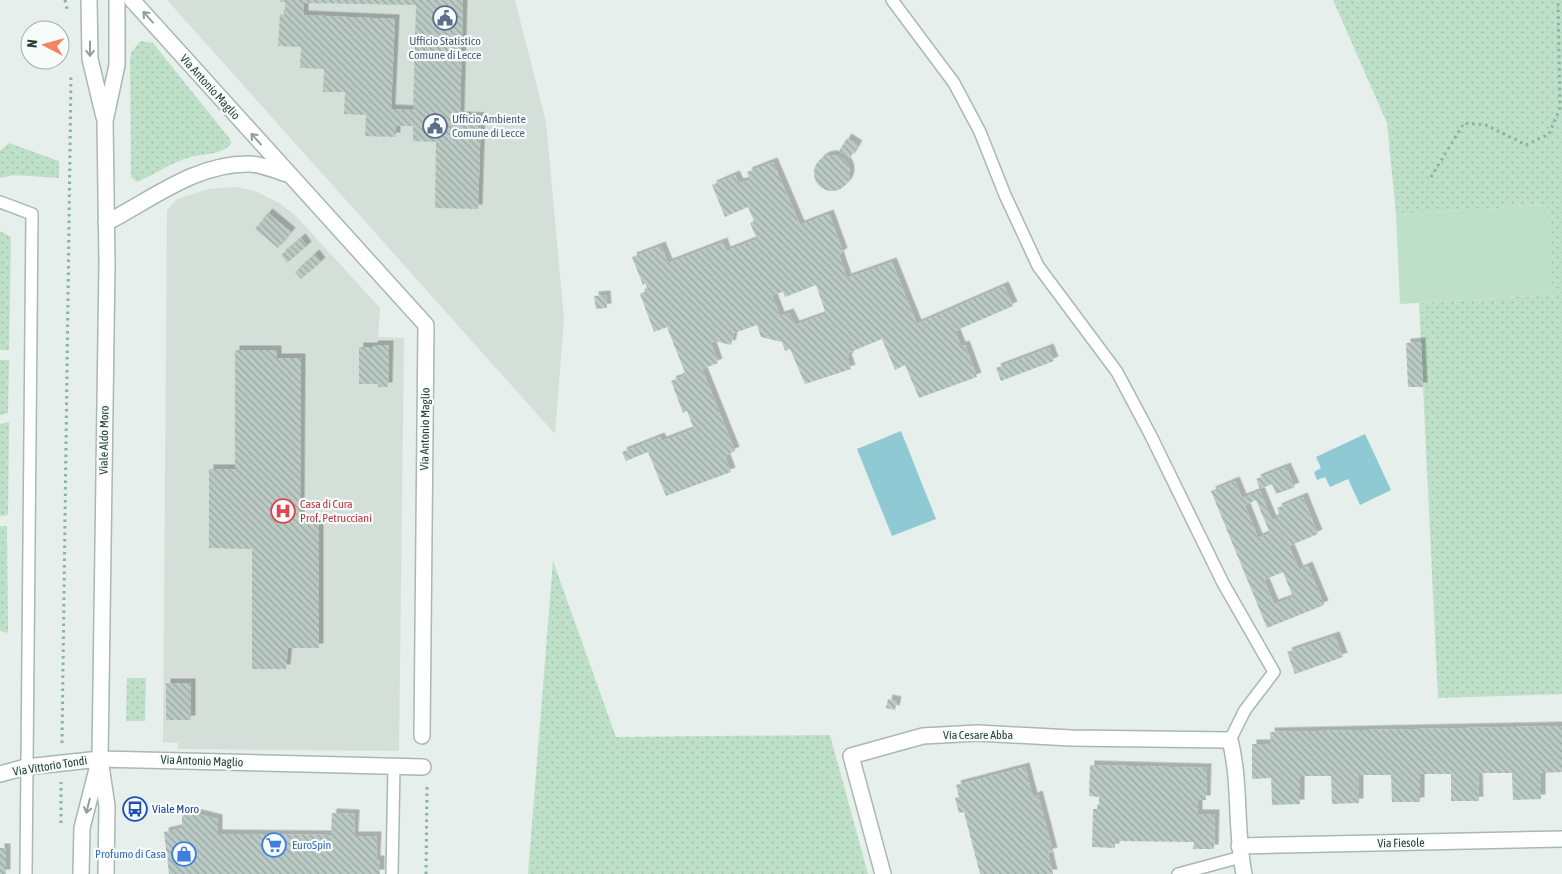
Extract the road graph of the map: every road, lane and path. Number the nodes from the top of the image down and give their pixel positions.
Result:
1 (66, 0) edge
2 (89, 0) edge
3 (117, 0) edge
4 (132, 0) edge
5 (892, 0) edge
6 (1558, 0) edge
7 (68, 18) dead end
8 (71, 65) dead end
9 (105, 121) junction
10 (288, 175) junction
11 (1431, 177) dead end
12 (0, 202) edge
13 (106, 223) junction
14 (422, 736) dead end
15 (1230, 740) junction
16 (100, 758) junction
17 (62, 763) junction
18 (26, 767) junction
19 (394, 767) junction
20 (423, 768) dead end
21 (0, 774) edge
22 (393, 785) junction
23 (61, 825) dead end
24 (1562, 840) edge
25 (1240, 851) junction
26 (26, 874) edge
27 (82, 874) edge
28 (106, 874) edge
29 (392, 874) edge
30 (426, 874) edge
31 (883, 874) edge
32 (1178, 874) edge
33 (1244, 874) edge

1 - 7 path
2 -> 9 street, Viale Aldo Moro
3 - 9 street, Viale Aldo Moro
10 -> 4 street, Via Antonio Maglio
5 - 15 lane
6 - 11 path
8 - 17 path
9 - 13 street, Viale Aldo Moro
10 - 13 street, Via Antonio Maglio
10 - 14 street, Via Antonio Maglio
12 - 18 lane
13 - 16 street, Viale Aldo Moro
15 - 25 street
15 - 31 street, Via Cesare Abba
16 - 17 street, Via Vittorio Tondi
16 - 19 street, Via Antonio Maglio
16 -> 27 street, Viale Aldo Moro
16 - 28 street, Viale Aldo Moro
17 - 18 street, Via Vittorio Tondi
17 - 23 path
18 - 21 street, Via Vittorio Tondi
18 - 26 lane
19 - 20 street, Via Antonio Maglio
19 - 22 lane
22 - 29 lane
22 - 30 path
24 - 25 street, Via Fiesole
25 - 32 lane
25 - 33 street

